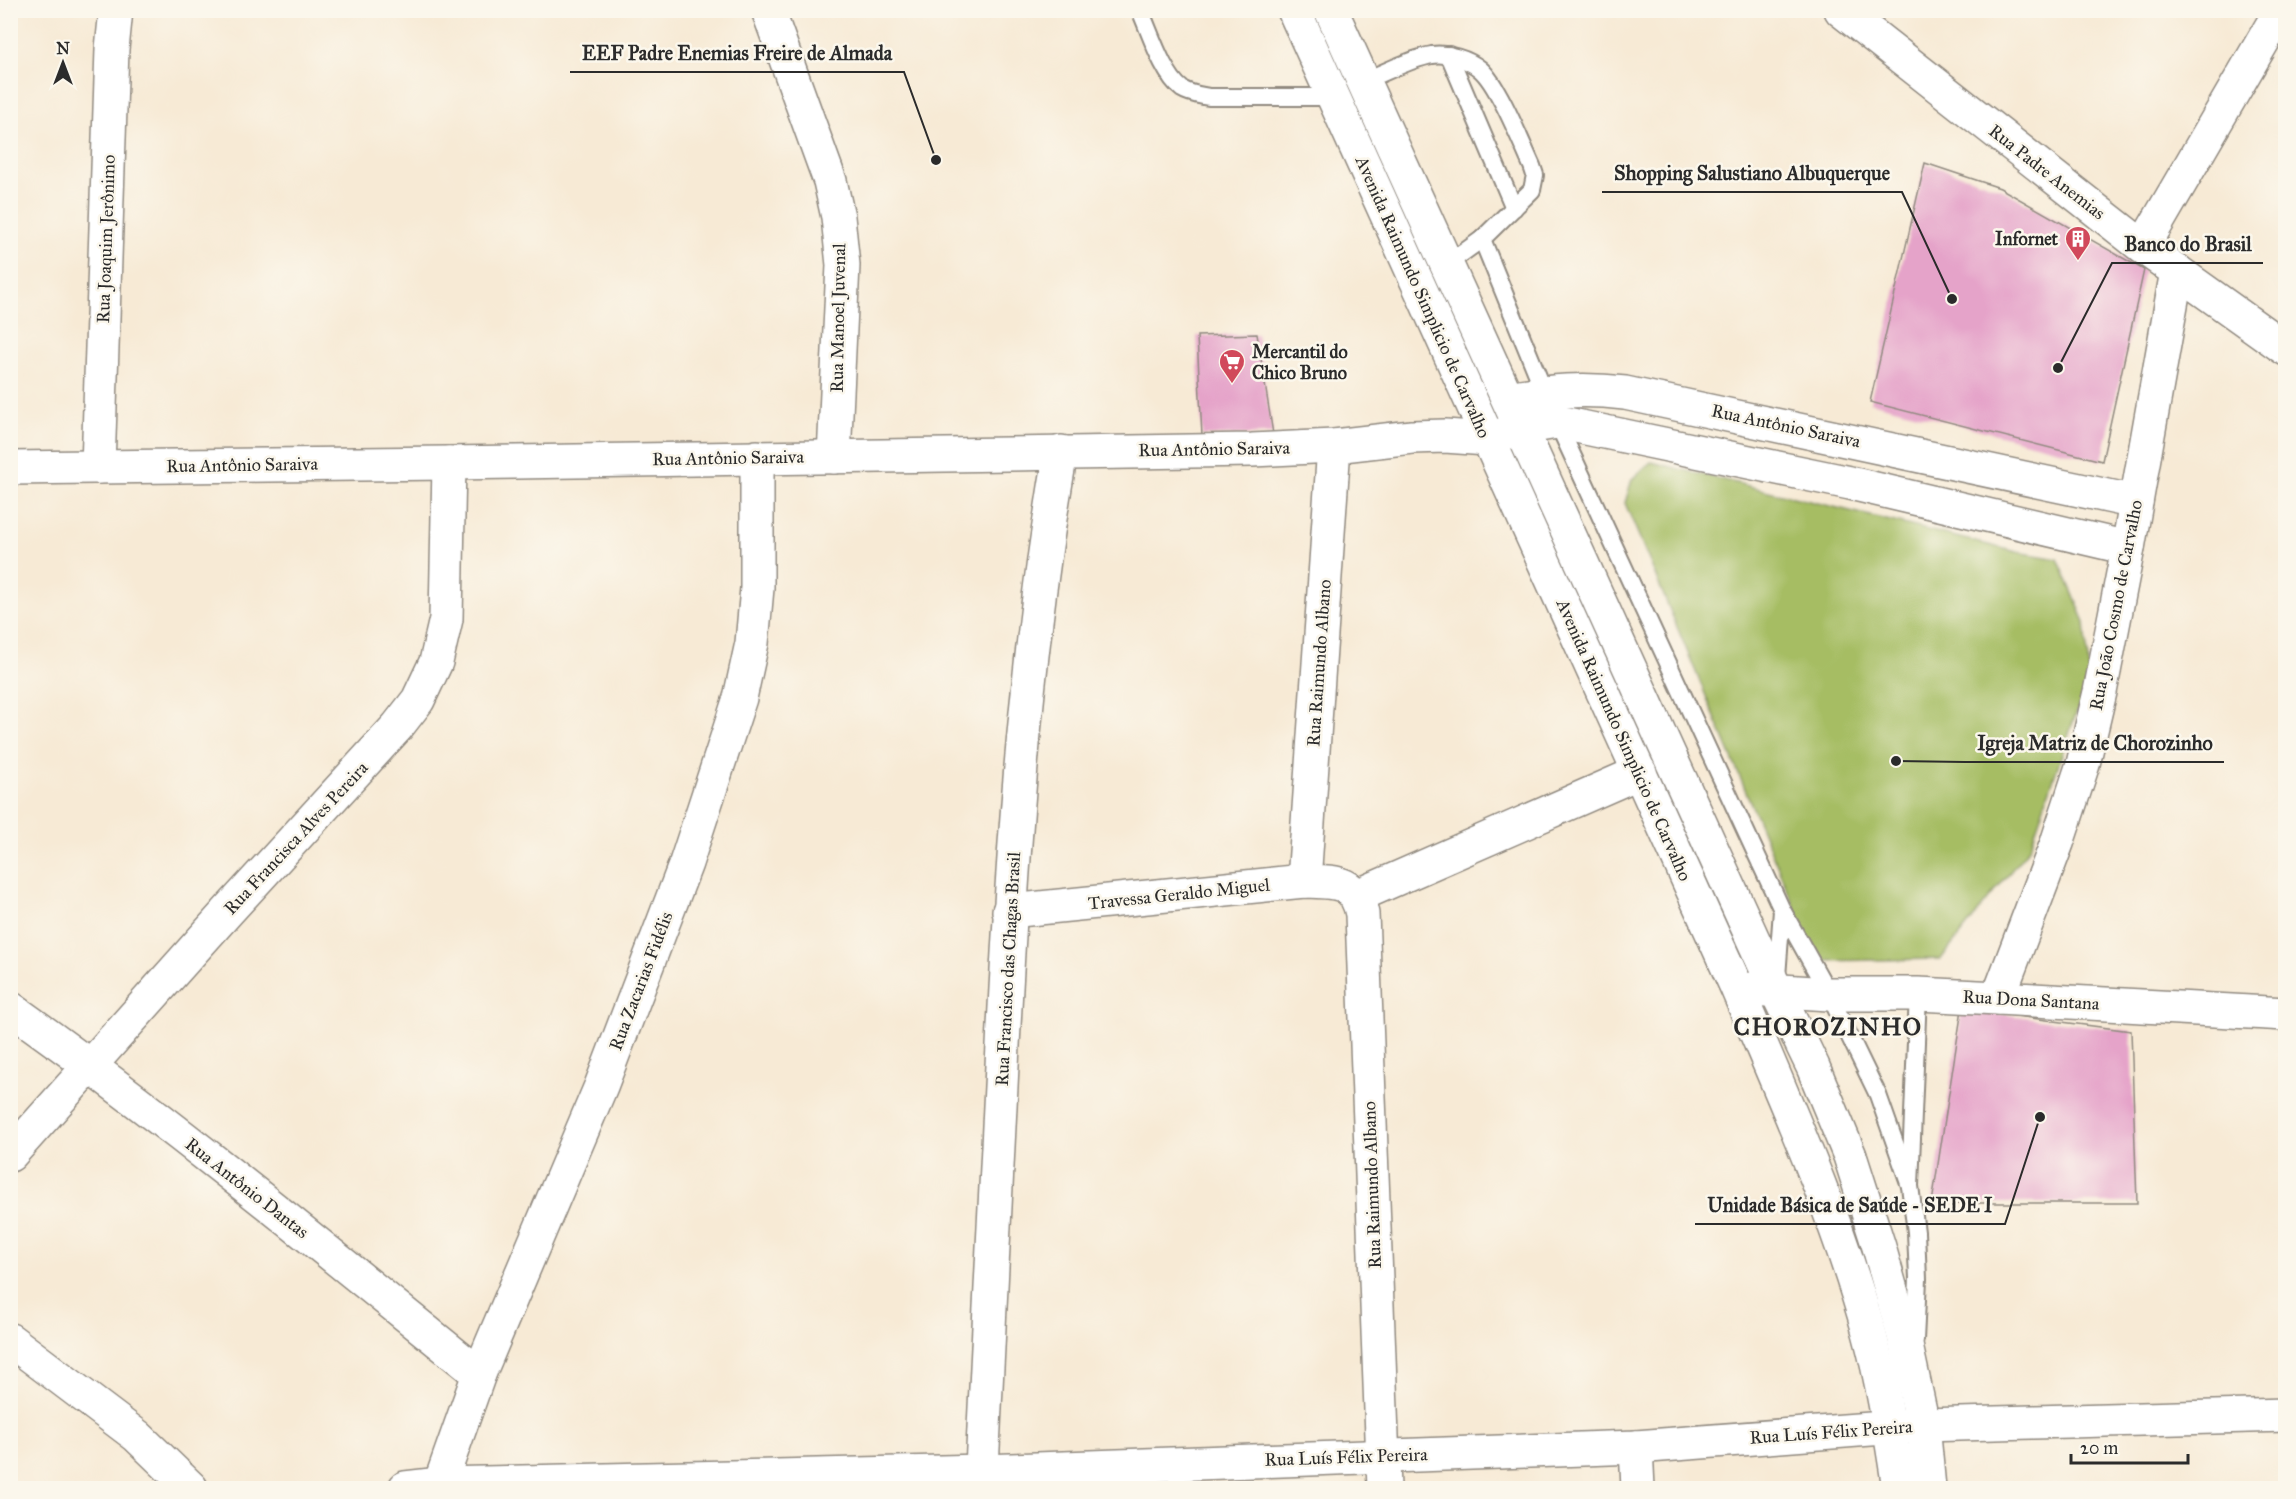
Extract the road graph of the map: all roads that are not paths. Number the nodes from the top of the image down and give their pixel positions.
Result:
1 (116, 10) edge
2 (768, 10) edge
3 (1140, 10) edge
4 (1294, 10) edge
5 (1331, 10) edge
6 (2281, 10) edge
7 (1842, 11) edge
8 (1449, 55) junction
9 (1363, 81) junction
10 (1333, 97) junction
11 (1514, 208) junction
12 (1482, 239) junction
13 (2143, 247) junction
14 (1446, 265) junction
15 (2177, 271) junction
16 (2286, 349) edge
17 (1545, 392) junction
18 (1508, 398) junction
19 (1473, 410) junction
20 (1557, 422) junction
21 (1521, 428) junction
22 (1445, 436) junction
23 (1487, 439) junction
24 (1864, 442) junction
25 (1334, 446) junction
26 (1061, 452) junction
27 (757, 457) junction
28 (834, 457) junction
29 (450, 463) junction
30 (98, 467) junction
31 (10, 468) edge
32 (1850, 483) junction
33 (2136, 502) junction
34 (2128, 548) junction
35 (1640, 772) junction
36 (1304, 881) junction
37 (1352, 891) junction
38 (1782, 910) junction
39 (1010, 911) junction
40 (1737, 988) junction
41 (1776, 990) junction
42 (1829, 994) junction
43 (1918, 994) junction
44 (1998, 998) junction
45 (10, 1008) edge
46 (2286, 1014) edge
47 (90, 1065) junction
48 (10, 1155) edge
49 (1910, 1186) junction
50 (10, 1340) edge
51 (479, 1374) junction
52 (1913, 1380) junction
53 (2286, 1415) edge
54 (1923, 1425) junction
55 (1890, 1428) junction
56 (1636, 1447) junction
57 (1383, 1456) junction
58 (982, 1480) edge
59 (440, 1484) junction
60 (191, 1488) edge
61 (405, 1488) edge
62 (1384, 1488) edge
63 (1638, 1488) edge
64 (1899, 1488) edge
65 (1929, 1488) edge

1 - 30 street, Rua Joaquim Jerônimo
2 - 28 street, Rua Manoel Juvenal
3 - 10 lane
4 - 10 street, Avenida Raimundo Simplicio de Carvalho
5 - 9 street, Avenida Raimundo Simplicio de Carvalho
6 - 13 street
7 - 13 street, Rua Padre Anemias
8 - 9 lane
8 - 11 lane
8 - 11 lane
9 - 14 street, Avenida Raimundo Simplicio de Carvalho
10 - 19 street, Avenida Raimundo Simplicio de Carvalho
11 - 12 lane
12 - 14 lane
12 - 17 lane
13 - 15 street, Rua Padre Anemias
14 - 18 street, Avenida Raimundo Simplicio de Carvalho
15 - 16 street, Rua Padre Anemias
15 - 33 street, Rua João Cosmo de Carvalho
17 - 18 street, Rua Antônio Saraiva
17 - 20 lane
17 - 24 street, Rua Antônio Saraiva
18 - 19 street, Rua Antônio Saraiva
18 - 21 street, Avenida Raimundo Simplicio de Carvalho
19 - 22 street, Rua Antônio Saraiva
19 - 23 street, Avenida Raimundo Simplicio de Carvalho
20 - 21 street, Rua Antônio Saraiva
20 - 32 street, Rua Antônio Saraiva
20 - 38 lane
21 - 23 street, Rua Antônio Saraiva
21 - 41 street, Avenida Raimundo Simplicio de Carvalho
22 - 23 street, Rua Antônio Saraiva
22 - 25 street, Rua Antônio Saraiva
23 - 35 street, Avenida Raimundo Simplicio de Carvalho
24 - 32 street
24 - 33 street, Rua Antônio Saraiva
25 - 26 street, Rua Antônio Saraiva
25 - 36 street, Rua Raimundo Albano
26 - 28 street, Rua Antônio Saraiva
26 - 39 street, Rua Francisco das Chagas Brasil
27 - 28 street, Rua Antônio Saraiva
27 - 29 street, Rua Antônio Saraiva
27 - 51 street, Rua Zacarias Fidélis
29 - 30 street, Rua Antônio Saraiva
29 - 47 street, Rua Francisca Alves Pereira
30 - 31 street, Rua Antônio Saraiva
32 - 34 street, Rua Antônio Saraiva
33 - 34 street, Rua João Cosmo de Carvalho
34 - 44 street, Rua João Cosmo de Carvalho
35 - 37 street
35 - 40 street, Avenida Raimundo Simplicio de Carvalho
36 - 37 street, Travessa Geraldo Miguel
36 - 39 street, Travessa Geraldo Miguel
37 - 57 street, Rua Raimundo Albano
38 - 41 lane
38 - 42 lane
39 - 58 street, Rua Francisco das Chagas Brasil
40 - 41 street, Rua Dona Santana
40 - 55 street, Avenida Raimundo Simplicio de Carvalho
41 - 42 street, Rua Dona Santana
41 - 52 street, Avenida Raimundo Simplicio de Carvalho
42 - 43 street, Rua Dona Santana
42 - 49 lane
43 - 44 street, Rua Dona Santana
43 - 49 lane
44 - 46 street, Rua Dona Santana
45 - 47 street, Rua Antônio Dantas
47 - 48 street, Rua Francisca Alves Pereira
47 - 51 street, Rua Antônio Dantas
49 - 52 lane
50 - 60 street
51 - 59 street, Rua Zacarias Fidélis
52 - 54 street, Avenida Raimundo Simplicio de Carvalho
53 - 54 street, Rua Luís Félix Pereira
54 - 55 street, Rua Luís Félix Pereira
54 - 65 street, Avenida Raimundo Simplicio de Carvalho
55 - 56 street, Rua Luís Félix Pereira
55 - 64 street, Avenida Raimundo Simplicio de Carvalho
56 - 57 street, Rua Luís Félix Pereira
56 - 63 street
57 - 58 street, Rua Luís Félix Pereira
57 - 62 street, Rua Raimundo Albano
58 - 59 street, Rua Luís Félix Pereira
59 - 61 street, Rua Luís Félix Pereira

